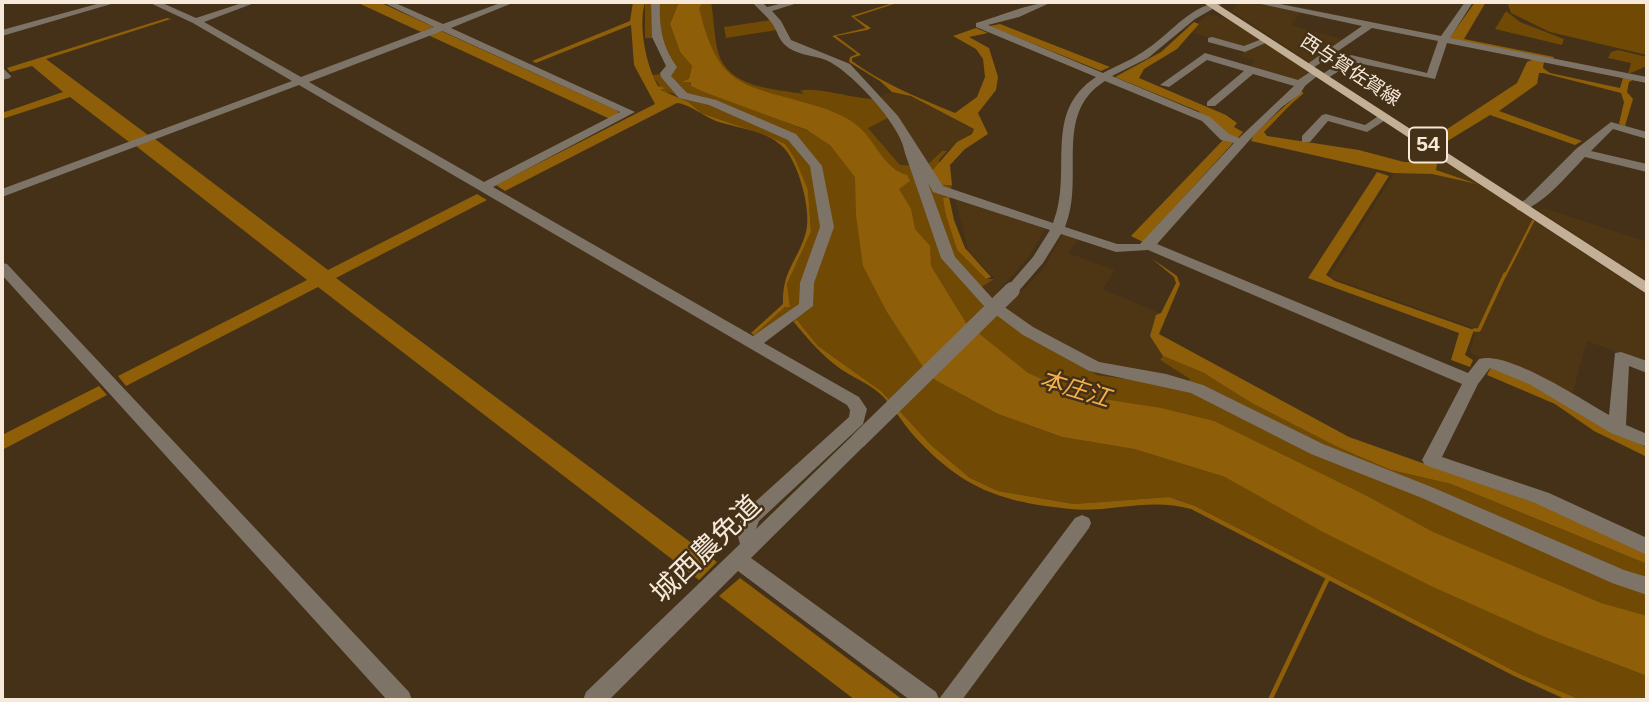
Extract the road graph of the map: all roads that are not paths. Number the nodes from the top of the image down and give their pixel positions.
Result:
1 (113, 2) edge
2 (153, 2) edge
3 (253, 2) edge
4 (386, 2) edge
5 (511, 2) edge
6 (656, 2) edge
7 (757, 2) edge
8 (797, 2) edge
9 (1048, 2) edge
10 (1257, 2) edge
11 (1469, 2) edge
12 (1214, 3) edge
13 (766, 9) junction
14 (196, 21) junction
15 (1367, 26) junction
16 (443, 27) junction
17 (2, 33) edge
18 (1212, 40) dead end
19 (1267, 40) junction
20 (1443, 41) junction
21 (2, 69) edge
22 (1251, 70) junction
23 (1317, 72) junction
24 (1105, 76) junction
25 (2, 77) edge
26 (1647, 80) edge
27 (300, 81) junction
28 (1300, 84) junction
29 (1166, 85) dead end
30 (1211, 104) dead end
31 (1384, 117) junction
32 (1647, 136) edge
33 (1306, 139) dead end
34 (1242, 142) junction
35 (910, 145) junction
36 (1580, 152) junction
37 (1647, 167) edge
38 (483, 187) junction
39 (2, 193) edge
40 (1522, 207) junction
41 (1056, 226) junction
42 (1147, 245) junction
43 (2, 267) edge
44 (1647, 289) edge
45 (753, 343) junction
46 (1647, 367) edge
47 (1471, 381) junction
48 (1617, 428) junction
49 (1647, 442) edge
50 (1082, 523) dead end
51 (1647, 547) edge
52 (744, 553) junction
53 (1647, 586) edge
54 (401, 700) edge
55 (594, 700) edge
56 (928, 700) edge
57 (949, 700) edge

1 - 17 street
2 - 14 street
3 - 14 street
4 - 16 street
5 - 16 street
6 - 45 street
7 - 13 street
8 - 13 street
9 - 24 street
10 - 15 street
11 - 20 street
12 - 19 main road, 西与賀佐賀線 / 54
12 - 24 street
13 - 35 street
14 - 27 street
15 - 20 street
15 - 23 street
16 - 27 street
16 - 38 street
18 - 19 street
19 - 23 main road, 西与賀佐賀線 / 54
20 - 23 street
20 - 26 street
21 - 25 street
22 - 28 street
22 - 29 street
22 - 30 street
23 - 28 street
23 - 31 main road, 西与賀佐賀線 / 54
24 - 34 street
24 - 41 street
27 - 38 street
27 - 39 street
28 - 34 street
31 - 33 street
31 - 40 main road, 西与賀佐賀線 / 54
32 - 36 street
34 - 42 street
35 - 41 street
35 - 53 street
36 - 37 street
36 - 40 street
38 - 45 street
40 - 44 main road, 西与賀佐賀線 / 54
41 - 42 street
41 - 52 street, 城西農免道, bridge
42 - 47 street
43 - 54 street
45 - 52 street
46 - 48 street
47 - 48 street
47 - 51 street
48 - 49 street
50 - 57 street
52 - 55 street, 城西農免道
52 - 56 street

